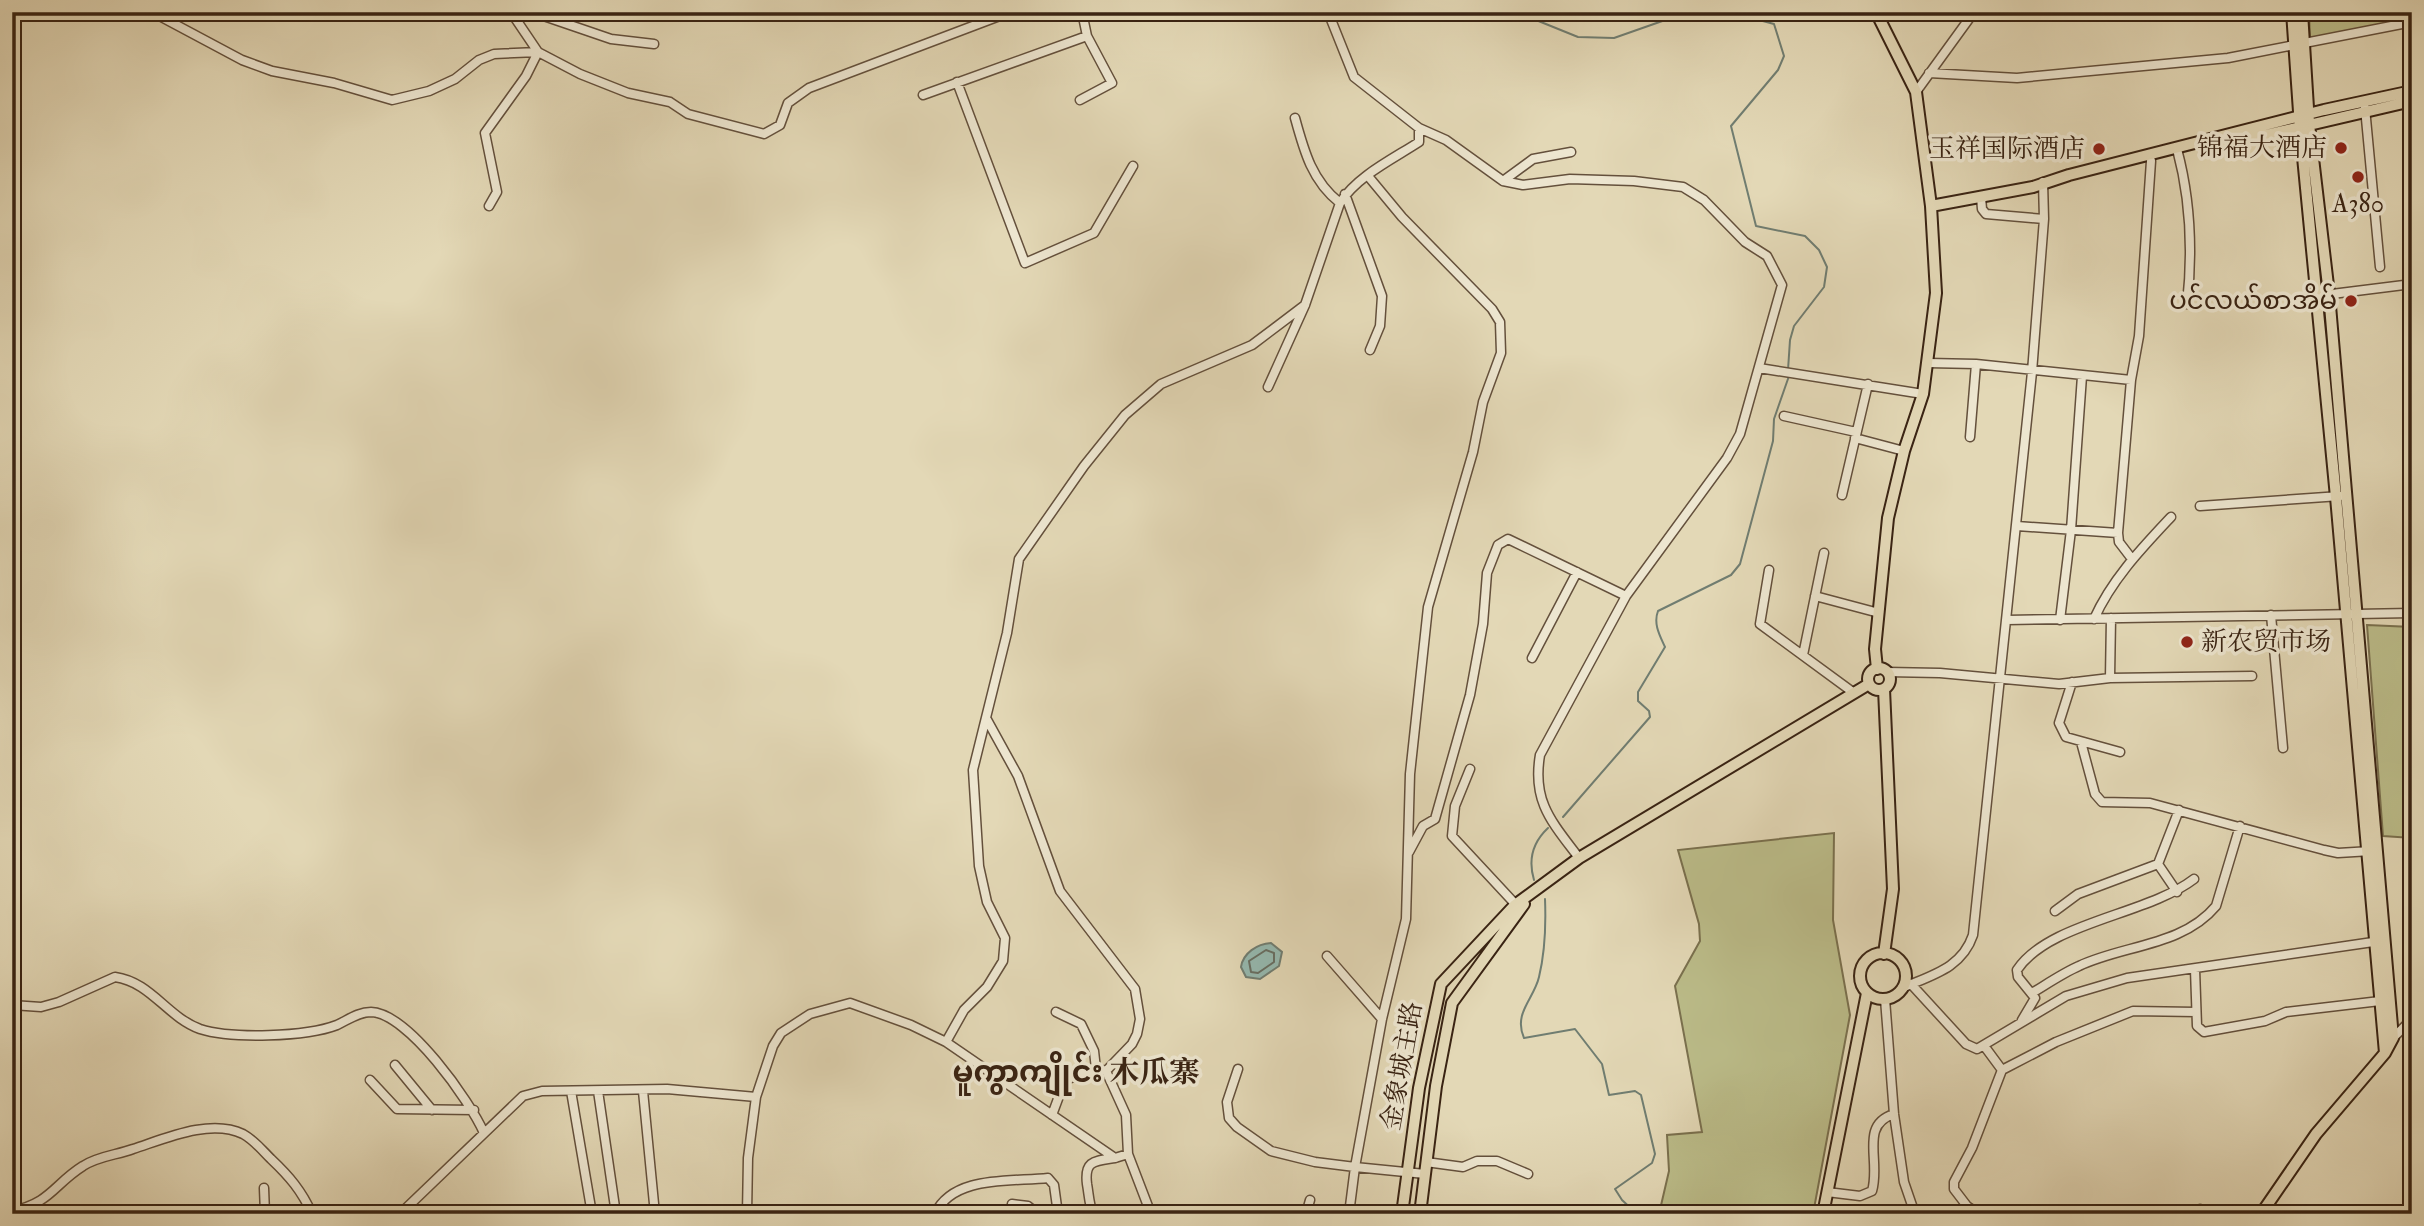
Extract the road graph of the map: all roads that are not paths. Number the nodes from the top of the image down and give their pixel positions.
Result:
1 (152, 12) edge
2 (511, 12) edge
3 (532, 12) edge
4 (1010, 12) edge
5 (1082, 12) edge
6 (1328, 12) edge
7 (1876, 12) edge
8 (1974, 12) edge
9 (2292, 12) edge
10 (2302, 12) edge
11 (2412, 22) edge
12 (1087, 36) junction
13 (653, 44) dead end
14 (2299, 46) junction
15 (538, 52) junction
16 (1929, 73) junction
17 (957, 82) junction
18 (2412, 91) edge
19 (1916, 92) junction
20 (923, 95) dead end
21 (1080, 100) dead end
22 (2412, 101) edge
23 (2365, 106) junction
24 (1295, 118) dead end
25 (2304, 120) junction
26 (1419, 128) junction
27 (1571, 152) dead end
28 (2177, 152) junction
29 (2151, 161) junction
30 (1133, 166) dead end
31 (1368, 176) junction
32 (1503, 181) junction
33 (2040, 186) junction
34 (1345, 194) junction
35 (1981, 197) junction
36 (1340, 203) junction
37 (489, 206) dead end
38 (1931, 206) junction
39 (2044, 219) junction
40 (2380, 267) dead end
41 (2412, 284) edge
42 (2323, 295) junction
43 (2187, 304) dead end
44 (1305, 305) junction
45 (1370, 350) dead end
46 (1928, 363) junction
47 (1976, 363) junction
48 (1759, 368) junction
49 (2032, 372) junction
50 (2082, 376) junction
51 (2132, 380) junction
52 (1868, 384) junction
53 (1268, 387) dead end
54 (1923, 394) junction
55 (1784, 416) dead end
56 (1856, 435) junction
57 (1970, 438) dead end
58 (1904, 451) junction
59 (1842, 495) dead end
60 (2342, 496) junction
61 (2200, 506) dead end
62 (2171, 517) dead end
63 (2017, 526) junction
64 (2071, 530) junction
65 (2118, 533) junction
66 (1824, 553) dead end
67 (2132, 559) junction
68 (1769, 570) dead end
69 (1577, 572) junction
70 (1626, 596) junction
71 (1815, 596) junction
72 (1878, 613) junction
73 (2412, 613) edge
74 (2271, 615) junction
75 (2352, 616) junction
76 (2110, 618) junction
77 (2094, 619) junction
78 (2007, 620) junction
79 (2060, 620) junction
80 (1803, 655) junction
81 (1532, 659) dead end
82 (1882, 670) junction
83 (2252, 676) dead end
84 (2110, 678) junction
85 (2002, 679) junction
86 (2073, 682) junction
87 (1869, 684) junction
88 (1884, 689) junction
89 (1854, 693) junction
90 (986, 718) junction
91 (2081, 742) junction
92 (2283, 748) dead end
93 (2120, 752) dead end
94 (1470, 769) dead end
95 (2179, 810) junction
96 (2240, 826) junction
97 (2372, 851) junction
98 (1407, 857) junction
99 (1579, 858) junction
100 (2158, 864) junction
101 (2194, 879) dead end
102 (2177, 892) junction
103 (1518, 907) junction
104 (2055, 911) dead end
105 (2374, 942) junction
106 (1884, 954) junction
107 (1327, 956) dead end
108 (2196, 969) junction
109 (1907, 986) junction
110 (1867, 993) junction
111 (2032, 993) junction
112 (1885, 999) junction
113 (2380, 1001) junction
114 (12, 1005) edge
115 (2196, 1012) junction
116 (1056, 1013) dead end
117 (1382, 1019) junction
118 (2412, 1019) edge
119 (2020, 1022) junction
120 (2393, 1038) junction
121 (946, 1042) junction
122 (1985, 1047) junction
123 (2385, 1053) junction
124 (1424, 1062) junction
125 (1440, 1063) junction
126 (395, 1065) dead end
127 (1097, 1069) junction
128 (1238, 1069) dead end
129 (2003, 1070) junction
130 (1106, 1071) junction
131 (370, 1080) dead end
132 (571, 1091) junction
133 (598, 1091) junction
134 (643, 1091) junction
135 (756, 1097) junction
136 (432, 1110) junction
137 (474, 1110) junction
138 (1894, 1114) junction
139 (1052, 1115) junction
140 (484, 1133) junction
141 (1128, 1154) junction
142 (1115, 1158) junction
143 (1426, 1162) junction
144 (1355, 1167) junction
145 (1406, 1172) junction
146 (1425, 1174) junction
147 (1528, 1174) dead end
148 (264, 1188) dead end
149 (1827, 1192) junction
150 (1310, 1200) dead end
151 (1012, 1204) dead end
152 (12, 1211) edge
153 (265, 1214) edge
154 (312, 1214) edge
155 (400, 1214) edge
156 (592, 1214) edge
157 (616, 1214) edge
158 (656, 1214) edge
159 (747, 1214) edge
160 (935, 1214) edge
161 (1038, 1214) edge
162 (1058, 1214) edge
163 (1093, 1214) edge
164 (1151, 1214) edge
165 (1306, 1214) edge
166 (1349, 1214) edge
167 (1402, 1214) edge
168 (1420, 1214) edge
169 (1824, 1214) edge
170 (1915, 1214) edge
171 (1979, 1214) edge
172 (2191, 1214) edge
173 (2207, 1214) edge
174 (2261, 1214) edge

1 - 15 street
2 - 15 street
3 - 13 street
4 - 15 street
5 - 12 street
6 - 26 street
7 - 19 main road
8 - 16 street
9 - 14 main road
10 - 14 main road
11 - 14 street
12 - 17 street
12 - 21 street
14 - 16 street
14 - 25 main road
15 - 37 street
16 - 19 street
17 - 20 street
17 - 30 street
18 - 23 main road
19 - 38 main road
22 - 23 main road
23 - 25 main road
23 - 40 street
24 - 36 street
25 - 28 main road
25 - 42 main road
26 - 31 street
26 - 32 street
27 - 32 street
28 - 29 main road
28 - 33 main road
28 - 43 street
29 - 33 main road
29 - 51 street
31 - 34 street
31 - 98 street
32 - 48 street
33 - 35 main road
33 - 39 street
34 - 36 street
34 - 45 street
35 - 38 main road
35 - 39 street
36 - 44 street
38 - 46 main road
39 - 49 street
41 - 42 street
42 - 60 main road
44 - 53 street
44 - 90 street
46 - 47 street
46 - 54 main road
47 - 49 street
47 - 57 street
48 - 52 street
48 - 70 street
49 - 50 street
49 - 63 street
50 - 51 street
50 - 64 street
51 - 65 street
52 - 54 street
52 - 56 street
54 - 58 main road
55 - 56 street
56 - 58 street
56 - 59 street
58 - 72 main road
60 - 61 street
60 - 75 main road
62 - 67 street
63 - 64 street
63 - 78 street
64 - 65 street
64 - 79 street
65 - 67 street
66 - 71 street
67 - 77 street
68 - 80 street
69 - 70 street
69 - 81 street
69 - 98 street
70 - 99 street
71 - 72 street
71 - 80 street
72 - 82 main road
73 - 75 street
74 - 75 street
74 - 76 street
74 - 92 street
75 - 97 main road
76 - 77 street
76 - 84 street
77 - 79 street
78 - 79 street
78 - 85 street
80 - 89 street
82 - 85 street
82 - 87 main road
82 - 88 main road
83 - 84 street
84 - 86 street
85 - 86 street
85 - 109 street
86 - 91 street
87 - 88 main road
87 - 89 main road, 金象城主路
88 - 106 main road
89 - 99 main road, 金象城主路
90 - 121 street
90 - 130 street
91 - 93 street
91 - 95 street
94 - 103 street
95 - 96 street
95 - 100 street
96 - 97 street
96 - 111 street
97 - 105 main road
97 - 120 main road
98 - 117 street
99 - 103 main road, 金象城主路
100 - 102 street
100 - 104 street
101 - 102 street
102 - 111 street
103 - 124 main road, 金象城主路
103 - 125 main road, 金象城主路
105 - 108 street
105 - 113 main road
106 - 109 main road
106 - 110 main road
107 - 117 street
108 - 115 street
108 - 119 street
109 - 112 main road
109 - 122 street
110 - 112 main road
110 - 149 main road
111 - 119 street
112 - 138 street
113 - 115 street
113 - 123 main road
114 - 137 street
115 - 129 street
116 - 127 street
117 - 144 street
118 - 120 street
119 - 122 street
120 - 123 main road
121 - 135 street
121 - 139 street
122 - 129 street
123 - 174 main road
124 - 125 main road
124 - 145 main road, 金象城主路
125 - 143 main road, 金象城主路
126 - 136 street
127 - 130 street
127 - 139 street
128 - 144 street
129 - 171 street
130 - 141 street
131 - 136 street
132 - 133 street
132 - 140 street
132 - 156 street
133 - 134 street
133 - 157 street
134 - 135 street
134 - 158 street
135 - 159 street
136 - 137 street
137 - 140 street
138 - 149 street
138 - 170 street
139 - 142 street
140 - 155 street
141 - 142 street
141 - 164 street
142 - 163 street
143 - 146 main road, 金象城主路
143 - 147 street
144 - 145 street
144 - 166 street
145 - 146 street
145 - 167 main road, 金象城主路
146 - 168 main road, 金象城主路
148 - 153 street
149 - 169 main road
150 - 165 street
151 - 161 street
152 - 154 street
160 - 162 street
172 - 173 street

